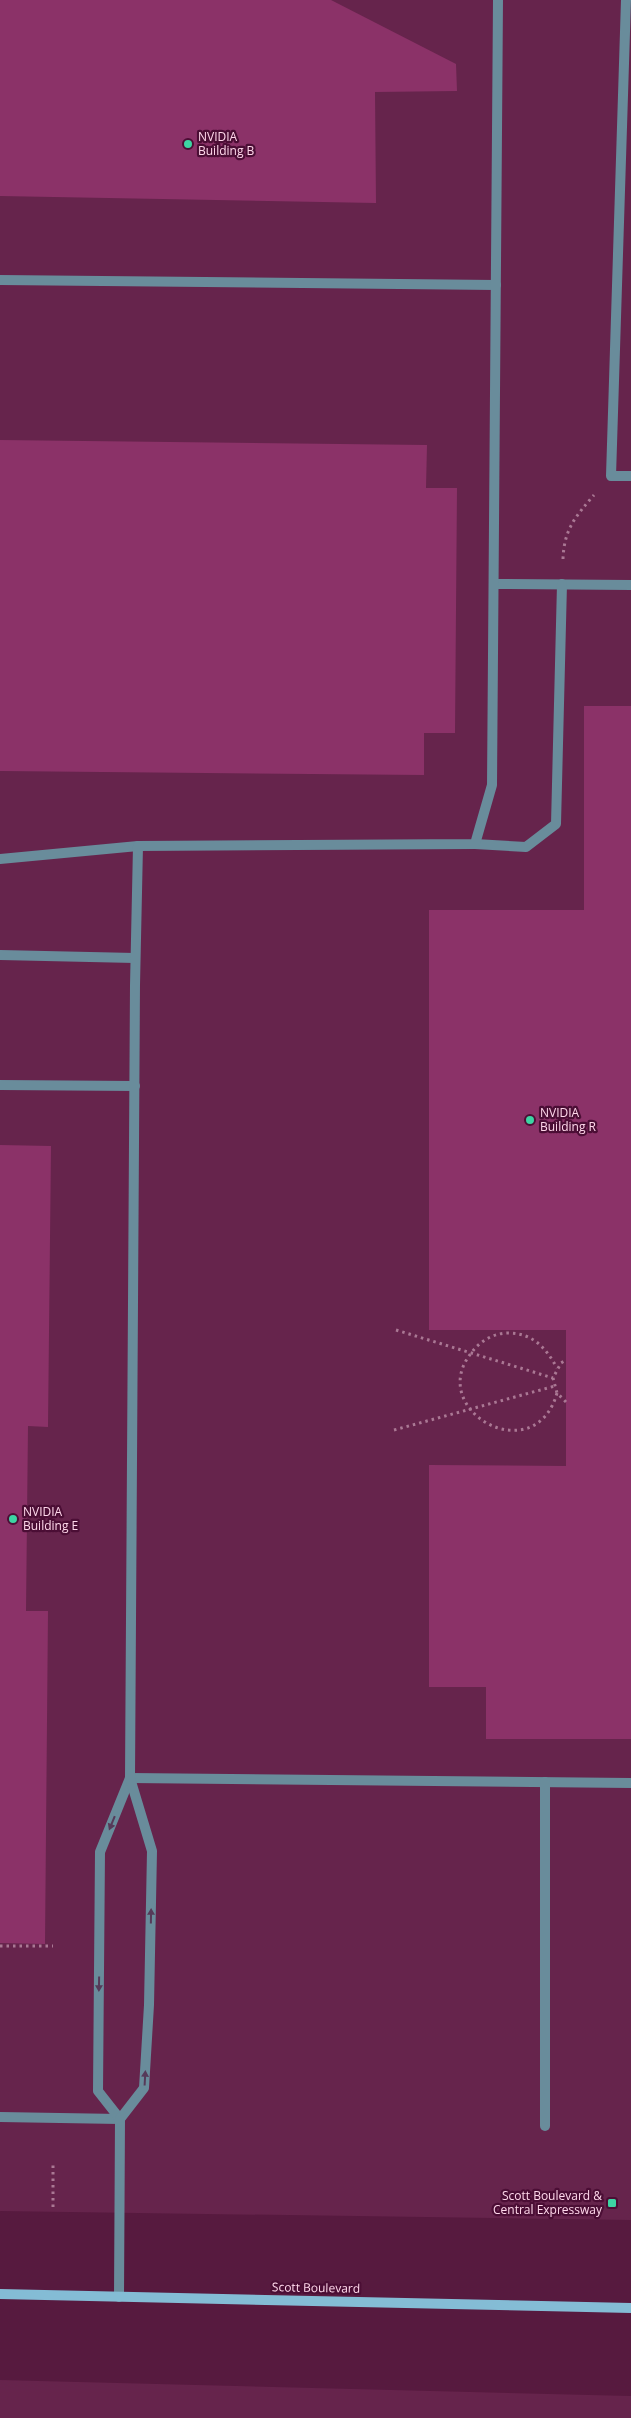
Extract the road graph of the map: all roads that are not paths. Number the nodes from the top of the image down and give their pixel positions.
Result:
1 (498, 0) edge
2 (626, 0) edge
3 (0, 280) edge
4 (496, 285) junction
5 (631, 476) edge
6 (494, 584) junction
7 (562, 584) junction
8 (631, 585) edge
9 (475, 844) junction
10 (138, 846) junction
11 (0, 859) edge
12 (0, 955) edge
13 (135, 958) junction
14 (0, 1084) edge
15 (135, 1086) junction
16 (130, 1778) junction
17 (545, 1782) junction
18 (631, 1783) edge
19 (0, 2117) edge
20 (120, 2119) junction
21 (546, 2126) dead end
22 (0, 2294) edge
23 (119, 2297) junction
24 (631, 2308) edge

1 - 4 lane
2 - 5 lane
3 - 4 lane
4 - 6 lane
6 - 7 lane
6 - 9 lane
7 - 8 lane
7 - 9 lane
9 - 10 lane
10 - 11 lane
10 - 13 lane
12 - 13 lane
13 - 15 lane
14 - 15 lane
15 - 16 lane
16 - 17 lane
20 -> 16 lane
16 -> 20 lane
17 - 18 lane
17 - 21 lane
19 - 20 lane
20 - 23 lane
22 - 23 main road, Scott Boulevard
23 - 24 main road, Scott Boulevard

